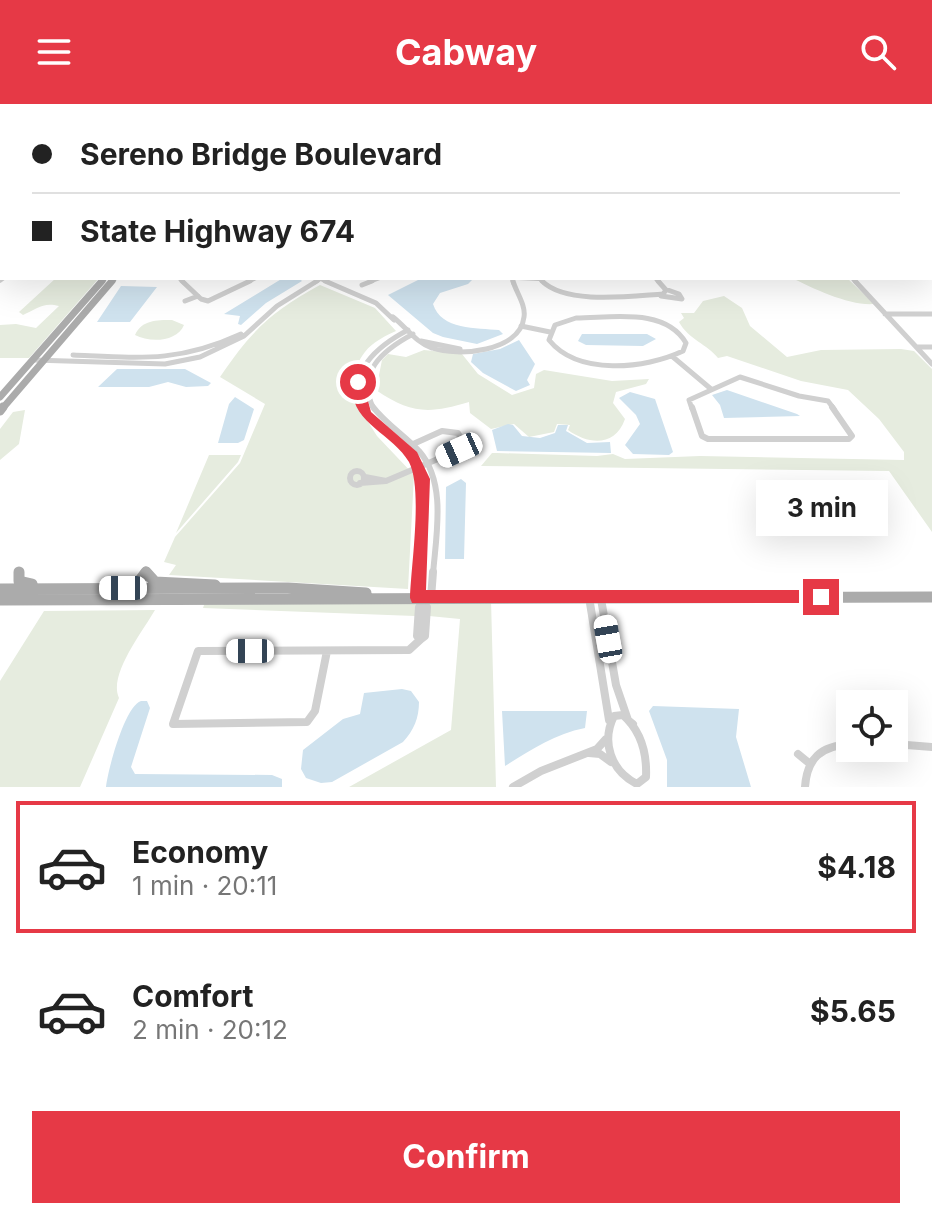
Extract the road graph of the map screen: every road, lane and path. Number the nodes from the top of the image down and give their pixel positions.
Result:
1 (103, 280) edge
2 (113, 280) edge
3 (181, 280) edge
4 (252, 280) edge
5 (317, 280) edge
6 (321, 280) edge
7 (375, 280) edge
8 (515, 280) edge
9 (540, 280) edge
10 (657, 280) edge
11 (854, 280) edge
12 (362, 285) dead end
13 (665, 289) junction
14 (658, 295) junction
15 (198, 296) junction
16 (185, 301) dead end
17 (885, 314) junction
18 (932, 314) edge
19 (521, 326) junction
20 (550, 332) junction
21 (409, 333) junction
22 (917, 347) junction
23 (932, 347) edge
24 (673, 357) junction
25 (41, 358) junction
26 (932, 364) edge
27 (711, 389) junction
28 (0, 397) edge
29 (0, 411) edge
30 (413, 444) junction
31 (405, 448) junction
32 (428, 463) junction
33 (419, 467) junction
34 (362, 480) dead end
35 (0, 588) edge
36 (84, 588) junction
37 (128, 588) junction
38 (227, 588) junction
39 (595, 597) junction
40 (932, 597) edge
41 (422, 599) junction
42 (0, 600) edge
43 (28, 600) junction
44 (327, 651) junction
45 (633, 724) junction
46 (608, 729) junction
47 (836, 745) edge
48 (908, 745) edge
49 (932, 747) edge
50 (585, 753) junction
51 (798, 754) dead end
52 (809, 763) junction
53 (616, 767) junction
54 (647, 772) junction
55 (625, 779) junction
56 (513, 787) edge
57 (633, 787) edge
58 (649, 787) edge
59 (805, 787) edge

1 - 25 main road
2 - 25 main road
3 - 15 street
4 - 15 street
5 - 25 street
6 - 21 street
7 - 12 street
8 - 19 street
9 - 14 street
10 - 13 street
11 - 17 street
13 - 14 street
13 - 14 street
15 - 16 street
17 - 18 street
17 - 22 street
19 - 20 street
19 - 21 street
20 - 24 street
20 - 24 street
21 - 30 street
21 - 31 street
22 - 23 street
22 - 26 street
24 - 27 street
25 - 28 main road
25 - 29 main road
27 - 27 street
30 - 31 street
30 - 32 street
30 - 32 street
31 - 33 street
32 - 33 street
32 - 41 street
33 - 34 street
33 - 41 street
35 - 36 main road
35 - 36 main road
36 - 37 main road
37 - 38 main road
37 - 38 main road
37 - 43 main road
38 - 41 main road
39 - 40 main road
39 - 41 main road
39 - 45 street
39 - 46 street
41 - 43 main road
41 - 44 street
42 - 43 main road
44 - 44 street
45 - 46 street
45 - 54 street
46 - 50 street
46 - 53 street
47 - 52 street
48 - 49 street
50 - 53 street
50 - 56 street
51 - 52 street
52 - 59 street
53 - 55 street
54 - 55 street
54 - 58 street
55 - 57 street

